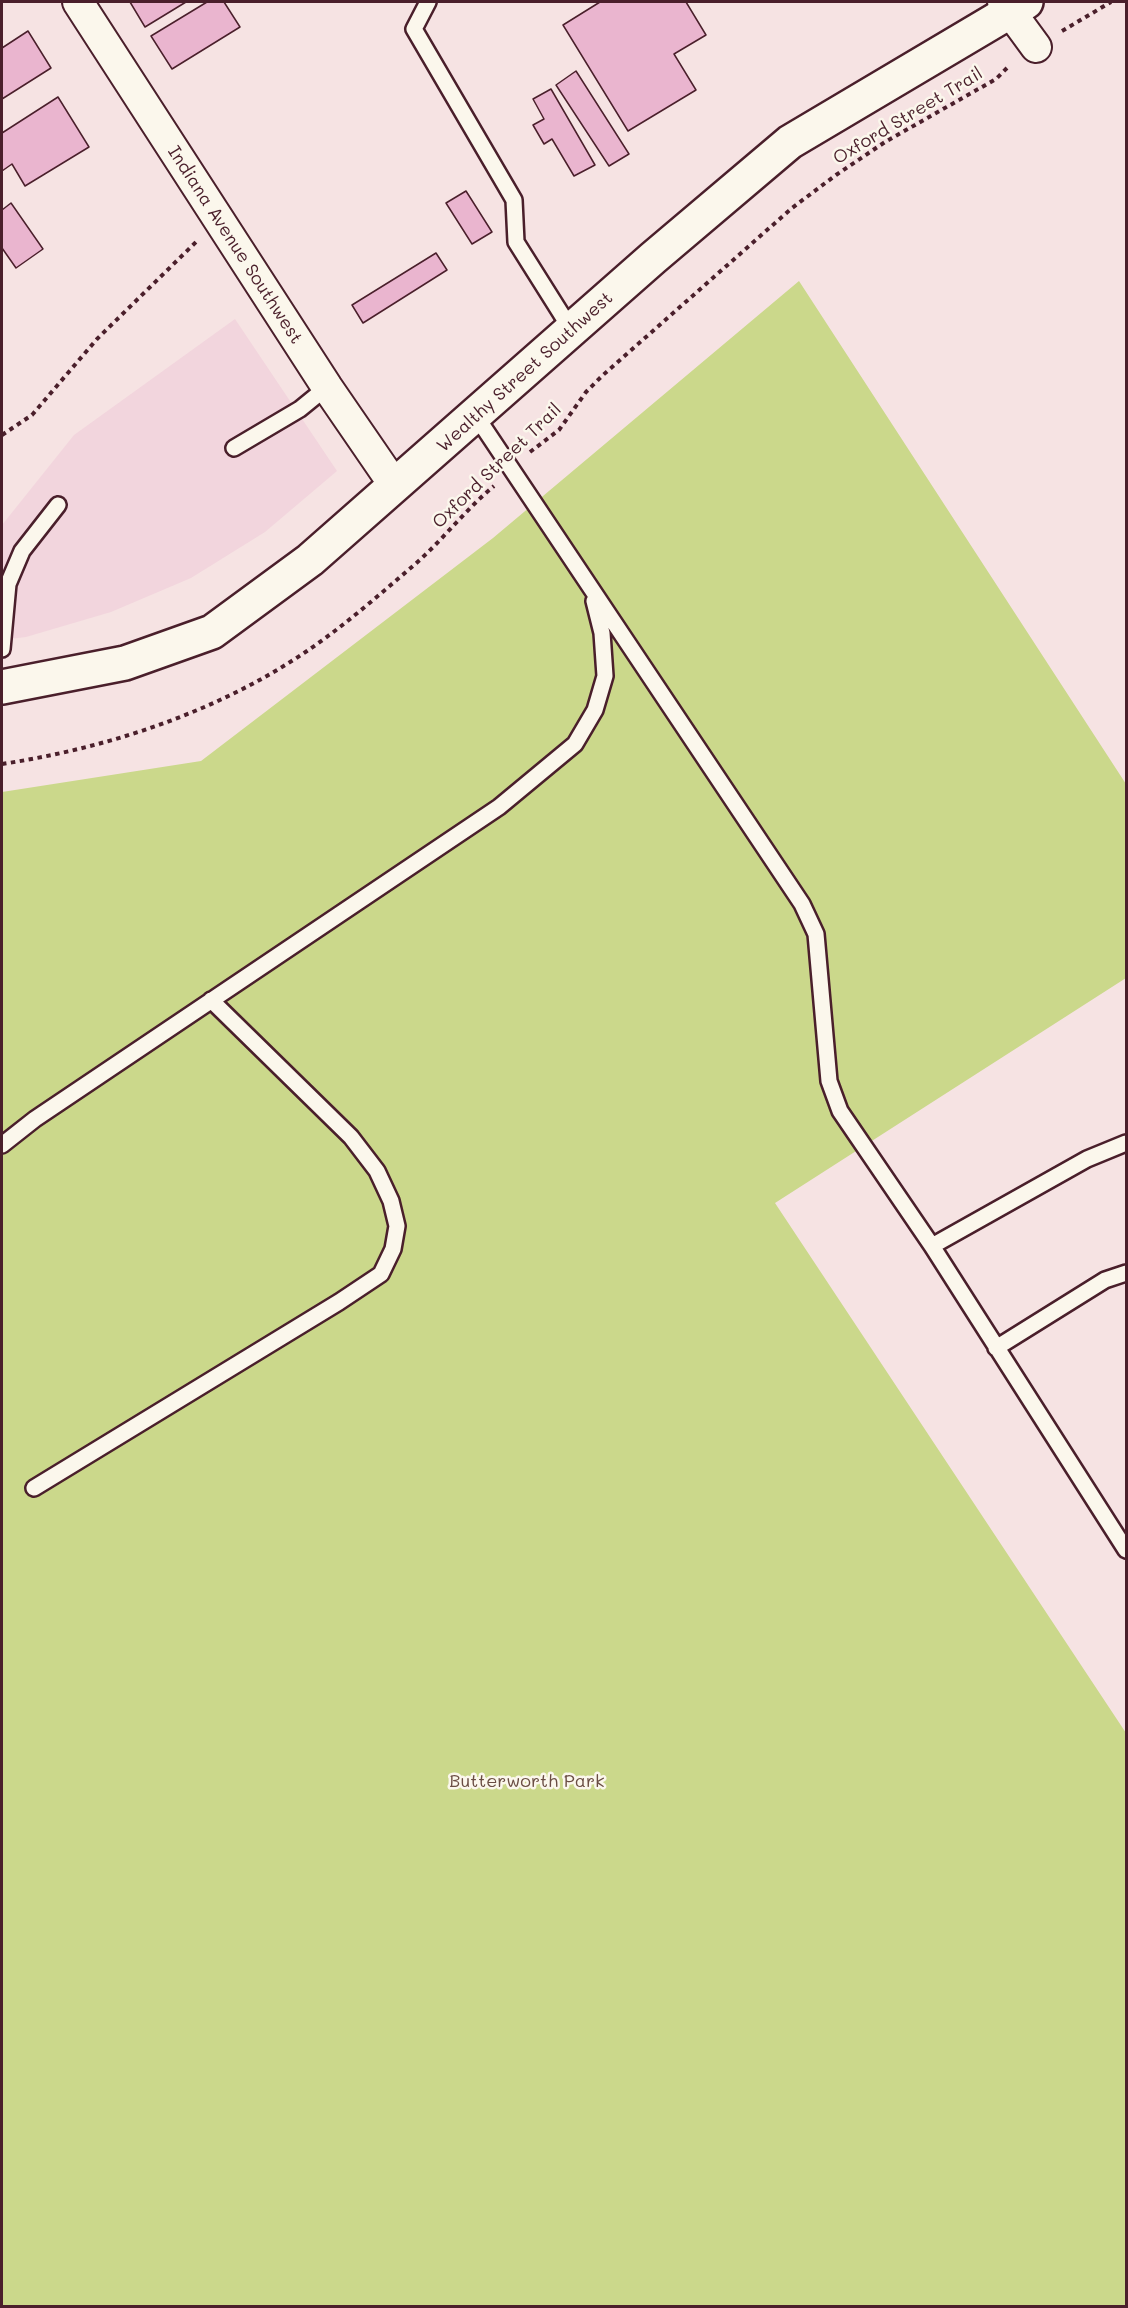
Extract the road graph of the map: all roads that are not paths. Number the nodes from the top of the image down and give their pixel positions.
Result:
1 (78, 2) edge
2 (428, 2) edge
3 (1013, 5) edge
4 (1036, 47) road end
5 (572, 331) junction
6 (327, 387) junction
7 (476, 416) junction
8 (234, 448) dead end
9 (395, 486) junction
10 (58, 505) dead end
11 (591, 589) junction
12 (2, 650) edge
13 (2, 681) edge
14 (211, 1000) junction
15 (1126, 1143) edge
16 (2, 1145) edge
17 (932, 1246) junction
18 (1126, 1273) edge
19 (996, 1348) junction
20 (34, 1488) dead end
21 (1126, 1550) edge

1 - 6 street, Indiana Avenue Southwest
2 - 5 lane
3 - 4 street
3 - 5 main road, Wealthy Street Southwest
5 - 7 main road, Wealthy Street Southwest
6 - 8 lane
6 - 9 street, Indiana Avenue Southwest
7 - 9 main road, Wealthy Street Southwest
7 - 11 lane
9 - 13 main road, Wealthy Street Southwest
10 - 12 lane
11 - 14 lane
11 - 17 lane
14 - 16 lane
14 - 20 lane
15 - 17 lane
17 - 19 lane
18 - 19 lane
19 - 21 lane

